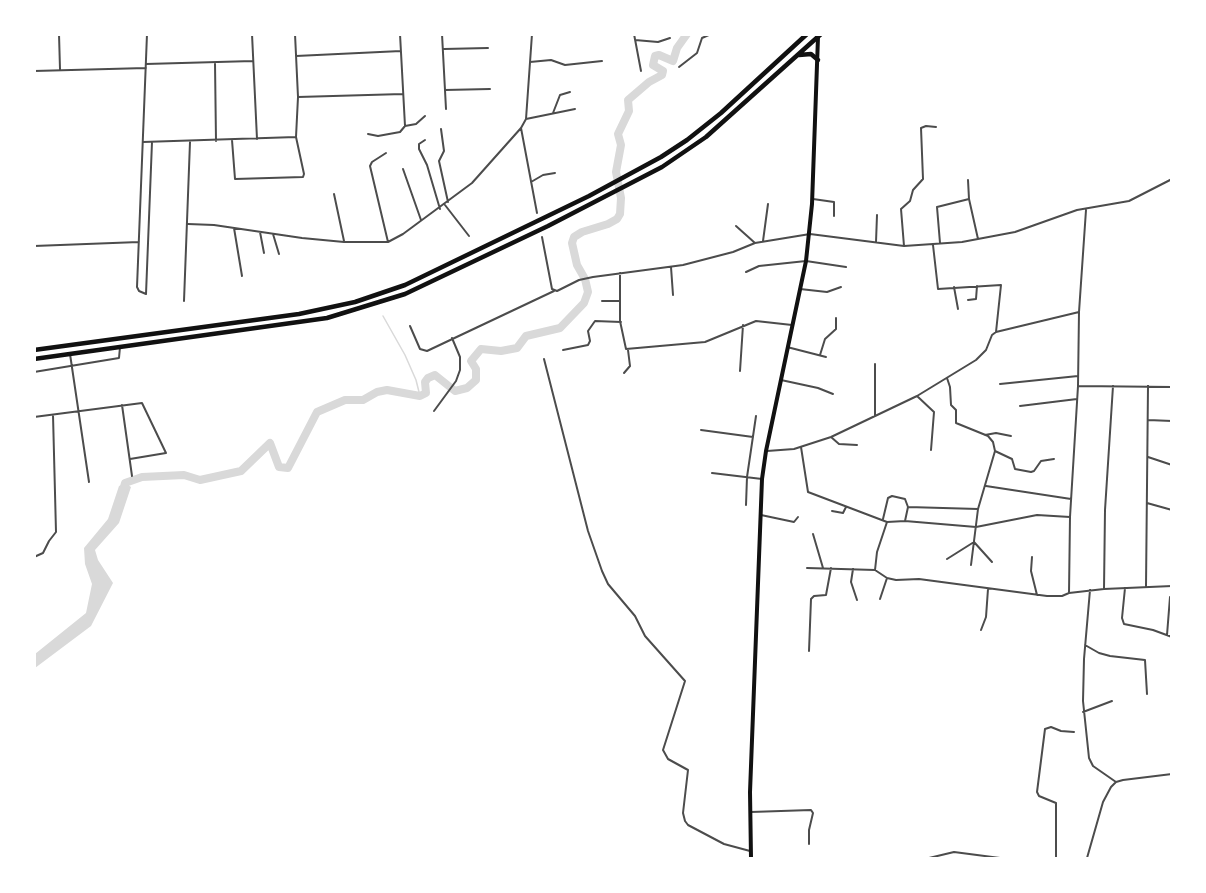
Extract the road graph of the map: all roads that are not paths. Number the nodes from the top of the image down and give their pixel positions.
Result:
1 (59, 34) edge
2 (147, 34) edge
3 (252, 34) edge
4 (295, 34) edge
5 (400, 34) edge
6 (442, 34) edge
7 (532, 34) edge
8 (634, 34) edge
9 (711, 34) edge
10 (807, 34) edge
11 (819, 35) edge
12 (670, 38) dead end
13 (635, 40) junction
14 (488, 48) dead end
15 (444, 49) junction
16 (401, 51) junction
17 (797, 55) junction
18 (296, 56) junction
19 (818, 60) junction
20 (253, 61) junction
21 (602, 61) dead end
22 (530, 62) junction
23 (215, 63) junction
24 (146, 66) junction
25 (679, 68) dead end
26 (60, 69) junction
27 (34, 71) edge
28 (641, 71) dead end
29 (490, 89) dead end
30 (445, 90) junction
31 (570, 92) dead end
32 (403, 94) junction
33 (298, 97) junction
34 (446, 109) dead end
35 (575, 109) dead end
36 (553, 113) junction
37 (425, 117) dead end
38 (526, 119) junction
39 (405, 126) junction
40 (936, 127) dead end
41 (521, 128) junction
42 (441, 129) dead end
43 (368, 134) dead end
44 (296, 137) junction
45 (257, 139) junction
46 (232, 140) junction
47 (425, 140) dead end
48 (216, 141) junction
49 (143, 142) junction
50 (152, 142) junction
51 (190, 142) junction
52 (386, 153) dead end
53 (403, 169) dead end
54 (555, 173) dead end
55 (1172, 179) edge
56 (968, 180) dead end
57 (531, 182) junction
58 (334, 194) dead end
59 (813, 199) junction
60 (969, 199) junction
61 (448, 202) junction
62 (768, 204) dead end
63 (445, 205) junction
64 (1086, 208) junction
65 (440, 209) junction
66 (537, 213) dead end
67 (877, 214) dead end
68 (834, 216) dead end
69 (422, 221) junction
70 (188, 224) junction
71 (736, 226) dead end
72 (234, 228) junction
73 (260, 232) junction
74 (273, 234) junction
75 (810, 234) junction
76 (469, 236) dead end
77 (542, 237) dead end
78 (978, 239) junction
79 (763, 241) junction
80 (139, 242) junction
81 (344, 242) junction
82 (388, 242) junction
83 (876, 242) junction
84 (755, 243) junction
85 (940, 244) junction
86 (933, 245) junction
87 (34, 246) edge
88 (904, 246) junction
89 (264, 253) dead end
90 (279, 254) dead end
91 (806, 261) junction
92 (671, 267) junction
93 (846, 267) dead end
94 (746, 272) dead end
95 (620, 273) junction
96 (242, 276) dead end
97 (978, 286) junction
98 (841, 287) dead end
99 (954, 287) junction
100 (800, 289) junction
101 (554, 291) junction
102 (673, 295) dead end
103 (968, 300) dead end
104 (184, 301) dead end
105 (602, 301) dead end
106 (620, 301) junction
107 (958, 309) dead end
108 (1079, 312) junction
109 (837, 318) dead end
110 (621, 322) junction
111 (743, 325) junction
112 (792, 325) junction
113 (410, 326) dead end
114 (996, 332) junction
115 (452, 338) junction
116 (120, 347) junction
117 (787, 347) junction
118 (34, 350) edge
119 (563, 350) dead end
120 (628, 350) junction
121 (70, 354) junction
122 (820, 355) junction
123 (826, 357) dead end
124 (34, 358) edge
125 (544, 360) dead end
126 (875, 364) dead end
127 (72, 365) junction
128 (740, 371) dead end
129 (34, 372) edge
130 (624, 373) dead end
131 (1078, 376) junction
132 (947, 378) junction
133 (780, 380) junction
134 (1000, 384) dead end
135 (1078, 386) junction
136 (1113, 386) junction
137 (1149, 386) junction
138 (1172, 387) edge
139 (833, 394) dead end
140 (917, 396) junction
141 (1077, 399) junction
142 (122, 405) junction
143 (1020, 406) dead end
144 (434, 411) dead end
145 (79, 412) junction
146 (53, 415) junction
147 (756, 416) dead end
148 (875, 416) junction
149 (34, 417) edge
150 (1148, 420) junction
151 (1172, 421) edge
152 (701, 430) dead end
153 (986, 435) junction
154 (831, 436) junction
155 (1011, 436) dead end
156 (753, 437) junction
157 (857, 445) dead end
158 (801, 447) junction
159 (931, 450) dead end
160 (765, 451) junction
161 (995, 451) junction
162 (1148, 457) junction
163 (130, 459) junction
164 (1054, 459) dead end
165 (1172, 465) edge
166 (712, 473) dead end
167 (132, 476) dead end
168 (747, 477) junction
169 (762, 479) junction
170 (89, 482) dead end
171 (986, 486) junction
172 (1071, 499) junction
173 (1147, 503) junction
174 (746, 504) dead end
175 (846, 507) junction
176 (908, 507) junction
177 (978, 509) junction
178 (1172, 510) edge
179 (832, 512) dead end
180 (761, 515) junction
181 (798, 517) dead end
182 (1070, 518) junction
183 (882, 520) junction
184 (905, 521) junction
185 (887, 522) junction
186 (976, 528) junction
187 (813, 534) dead end
188 (974, 542) junction
189 (34, 557) edge
190 (1032, 557) dead end
191 (947, 560) dead end
192 (992, 562) dead end
193 (971, 565) dead end
194 (807, 568) dead end
195 (823, 568) junction
196 (831, 568) junction
197 (853, 569) junction
198 (875, 570) junction
199 (887, 578) junction
200 (1146, 586) junction
201 (1172, 586) edge
202 (1125, 588) junction
203 (988, 589) junction
204 (1104, 589) junction
205 (1090, 590) junction
206 (1069, 593) junction
207 (1038, 595) junction
208 (1170, 597) dead end
209 (880, 598) dead end
210 (857, 600) dead end
211 (981, 630) dead end
212 (1167, 635) junction
213 (1172, 637) edge
214 (1085, 645) junction
215 (809, 651) dead end
216 (1147, 694) dead end
217 (1112, 701) dead end
218 (1083, 712) junction
219 (1074, 732) dead end
220 (1172, 774) edge
221 (1116, 782) junction
222 (750, 812) junction
223 (809, 844) dead end
224 (750, 851) junction
225 (751, 858) edge
226 (929, 858) edge
227 (1000, 858) edge
228 (1056, 858) edge
229 (1087, 858) edge

1 - 26 street
2 - 24 street
3 - 20 street
4 - 18 street
5 - 16 street
6 - 15 street
7 - 22 street
8 - 13 street
9 - 25 street
10 - 118 highway
11 - 17 highway
11 - 19 main road
12 - 13 street
13 - 28 street
14 - 15 street
15 - 30 street
16 - 18 street
16 - 32 street
17 - 19 highway
17 - 116 highway
18 - 33 street
19 - 59 main road
20 - 23 street
20 - 45 street
21 - 22 street
22 - 38 street
23 - 24 street
23 - 48 street
24 - 26 street
24 - 49 street
26 - 27 street
29 - 30 street
30 - 34 street
31 - 36 street
32 - 33 street
32 - 39 street
33 - 44 street
35 - 36 street
36 - 38 street
37 - 39 street
38 - 41 street
39 - 43 street
40 - 88 street
41 - 57 street
41 - 61 street
42 - 61 street
44 - 45 street
44 - 46 street
45 - 46 street
46 - 48 street
47 - 65 street
48 - 51 street
49 - 50 street
49 - 80 street
50 - 51 street
50 - 80 street
51 - 70 street
52 - 82 street
53 - 69 street
54 - 57 street
55 - 64 street
56 - 60 street
57 - 66 street
58 - 81 street
59 - 68 street
59 - 75 main road
60 - 78 street
60 - 85 street
61 - 63 street
62 - 79 street
63 - 65 street
63 - 76 street
64 - 78 street
64 - 108 street
65 - 69 street
67 - 83 street
69 - 82 street
70 - 72 street
70 - 104 street
71 - 84 street
72 - 73 street
72 - 96 street
73 - 74 street
73 - 89 street
74 - 81 street
74 - 90 street
75 - 79 street
75 - 83 street
75 - 91 main road
77 - 101 street
78 - 85 street
79 - 84 street
80 - 87 street
81 - 82 street
83 - 88 street
84 - 92 street
85 - 86 street
86 - 88 street
86 - 99 street
91 - 93 street
91 - 94 street
91 - 100 main road
92 - 95 street
92 - 102 street
95 - 101 street
95 - 106 street
97 - 99 street
97 - 103 street
97 - 114 street
98 - 100 street
99 - 107 street
100 - 112 main road
101 - 115 street
105 - 106 street
106 - 110 street
108 - 114 street
108 - 131 street
109 - 122 street
110 - 119 street
110 - 120 street
111 - 112 street
111 - 120 street
111 - 128 street
112 - 117 main road
113 - 115 street
114 - 132 street
115 - 144 street
116 - 121 highway
116 - 127 street
117 - 122 street
117 - 133 main road
120 - 130 street
121 - 124 highway
121 - 127 street
122 - 123 street
125 - 224 street
126 - 148 street
127 - 129 street
127 - 145 street
131 - 134 street
131 - 135 street
132 - 140 street
132 - 153 street
133 - 139 street
133 - 160 main road
135 - 136 street
135 - 141 street
136 - 137 street
136 - 204 street
137 - 138 street
137 - 150 street
140 - 148 street
140 - 159 street
141 - 143 street
141 - 172 street
142 - 145 street
142 - 163 street
142 - 163 street
145 - 146 street
145 - 170 street
146 - 149 street
146 - 189 street
147 - 156 street
148 - 154 street
150 - 151 street
150 - 162 street
152 - 156 street
153 - 155 street
153 - 161 street
154 - 157 street
154 - 158 street
156 - 168 street
158 - 160 street
158 - 175 street
160 - 169 main road
161 - 164 street
161 - 171 street
162 - 165 street
162 - 173 street
163 - 167 street
166 - 168 street
168 - 169 street
168 - 174 street
169 - 180 main road
171 - 172 street
171 - 177 street
172 - 182 street
173 - 178 street
173 - 200 street
175 - 179 street
175 - 183 street
176 - 177 street
176 - 183 street
176 - 184 street
177 - 186 street
180 - 181 street
180 - 222 main road
182 - 186 street
182 - 206 street
183 - 185 street
184 - 185 street
184 - 186 street
185 - 198 street
186 - 188 street
187 - 195 street
188 - 191 street
188 - 192 street
188 - 193 street
190 - 207 street
194 - 195 street
195 - 196 street
196 - 197 street
196 - 215 street
197 - 198 street
197 - 210 street
198 - 199 street
199 - 203 street
199 - 209 street
200 - 201 street
200 - 202 street
202 - 204 street
202 - 212 street
203 - 207 street
203 - 211 street
204 - 205 street
205 - 206 street
205 - 214 street
206 - 207 street
208 - 212 street
212 - 213 street
214 - 216 street
214 - 218 street
217 - 218 street
218 - 221 street
219 - 228 street
220 - 221 street
221 - 229 street
222 - 223 street
222 - 224 main road
224 - 225 main road
226 - 227 street

